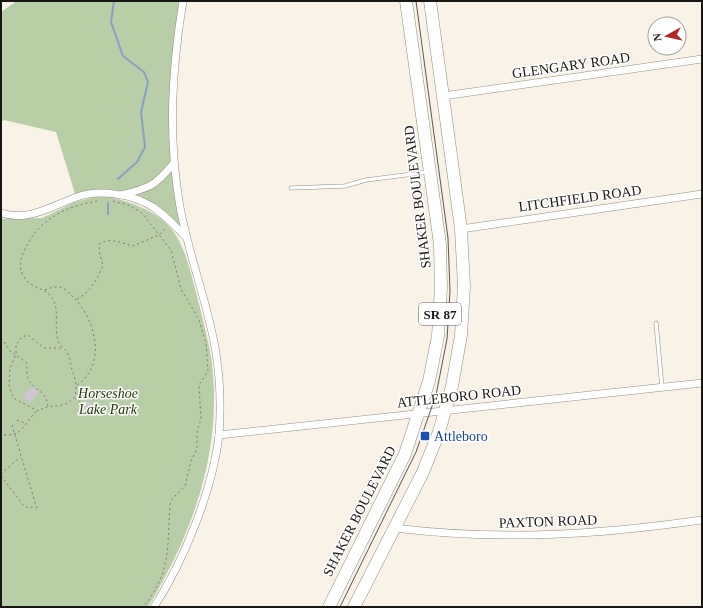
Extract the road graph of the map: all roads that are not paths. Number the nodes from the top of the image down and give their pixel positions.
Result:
1 (183, 1) edge
2 (406, 1) edge
3 (430, 1) edge
4 (702, 59) edge
5 (443, 96) junction
6 (174, 163) junction
7 (431, 172) junction
8 (291, 188) dead end
9 (702, 194) edge
10 (121, 195) junction
11 (1, 213) edge
12 (462, 229) junction
13 (185, 236) junction
14 (656, 323) dead end
15 (702, 383) edge
16 (662, 387) junction
17 (446, 411) junction
18 (420, 414) junction
19 (218, 435) junction
20 (702, 520) edge
21 (394, 528) junction
22 (154, 607) edge
23 (329, 607) edge
24 (354, 607) edge

1 - 6 street
2 - 7 main road, SHAKER BOULEVARD / SR 87
3 - 5 main road, SR 87
4 - 5 street, GLENGARY ROAD
5 - 12 main road, SR 87
6 - 10 street
6 - 13 street
7 - 8 lane
7 - 18 main road, SHAKER BOULEVARD / SR 87
9 - 12 street, LITCHFIELD ROAD
10 - 11 street
10 - 13 street
12 - 17 main road, SR 87
13 - 19 street
14 - 16 lane
15 - 16 street, ATTLEBORO ROAD
16 - 17 street, ATTLEBORO ROAD
17 - 18 street, ATTLEBORO ROAD
17 - 21 main road, SR 87
18 - 19 street, ATTLEBORO ROAD
18 - 23 main road, SHAKER BOULEVARD / SR 87
19 - 22 street
20 - 21 street, PAXTON ROAD
21 - 24 main road, SR 87

